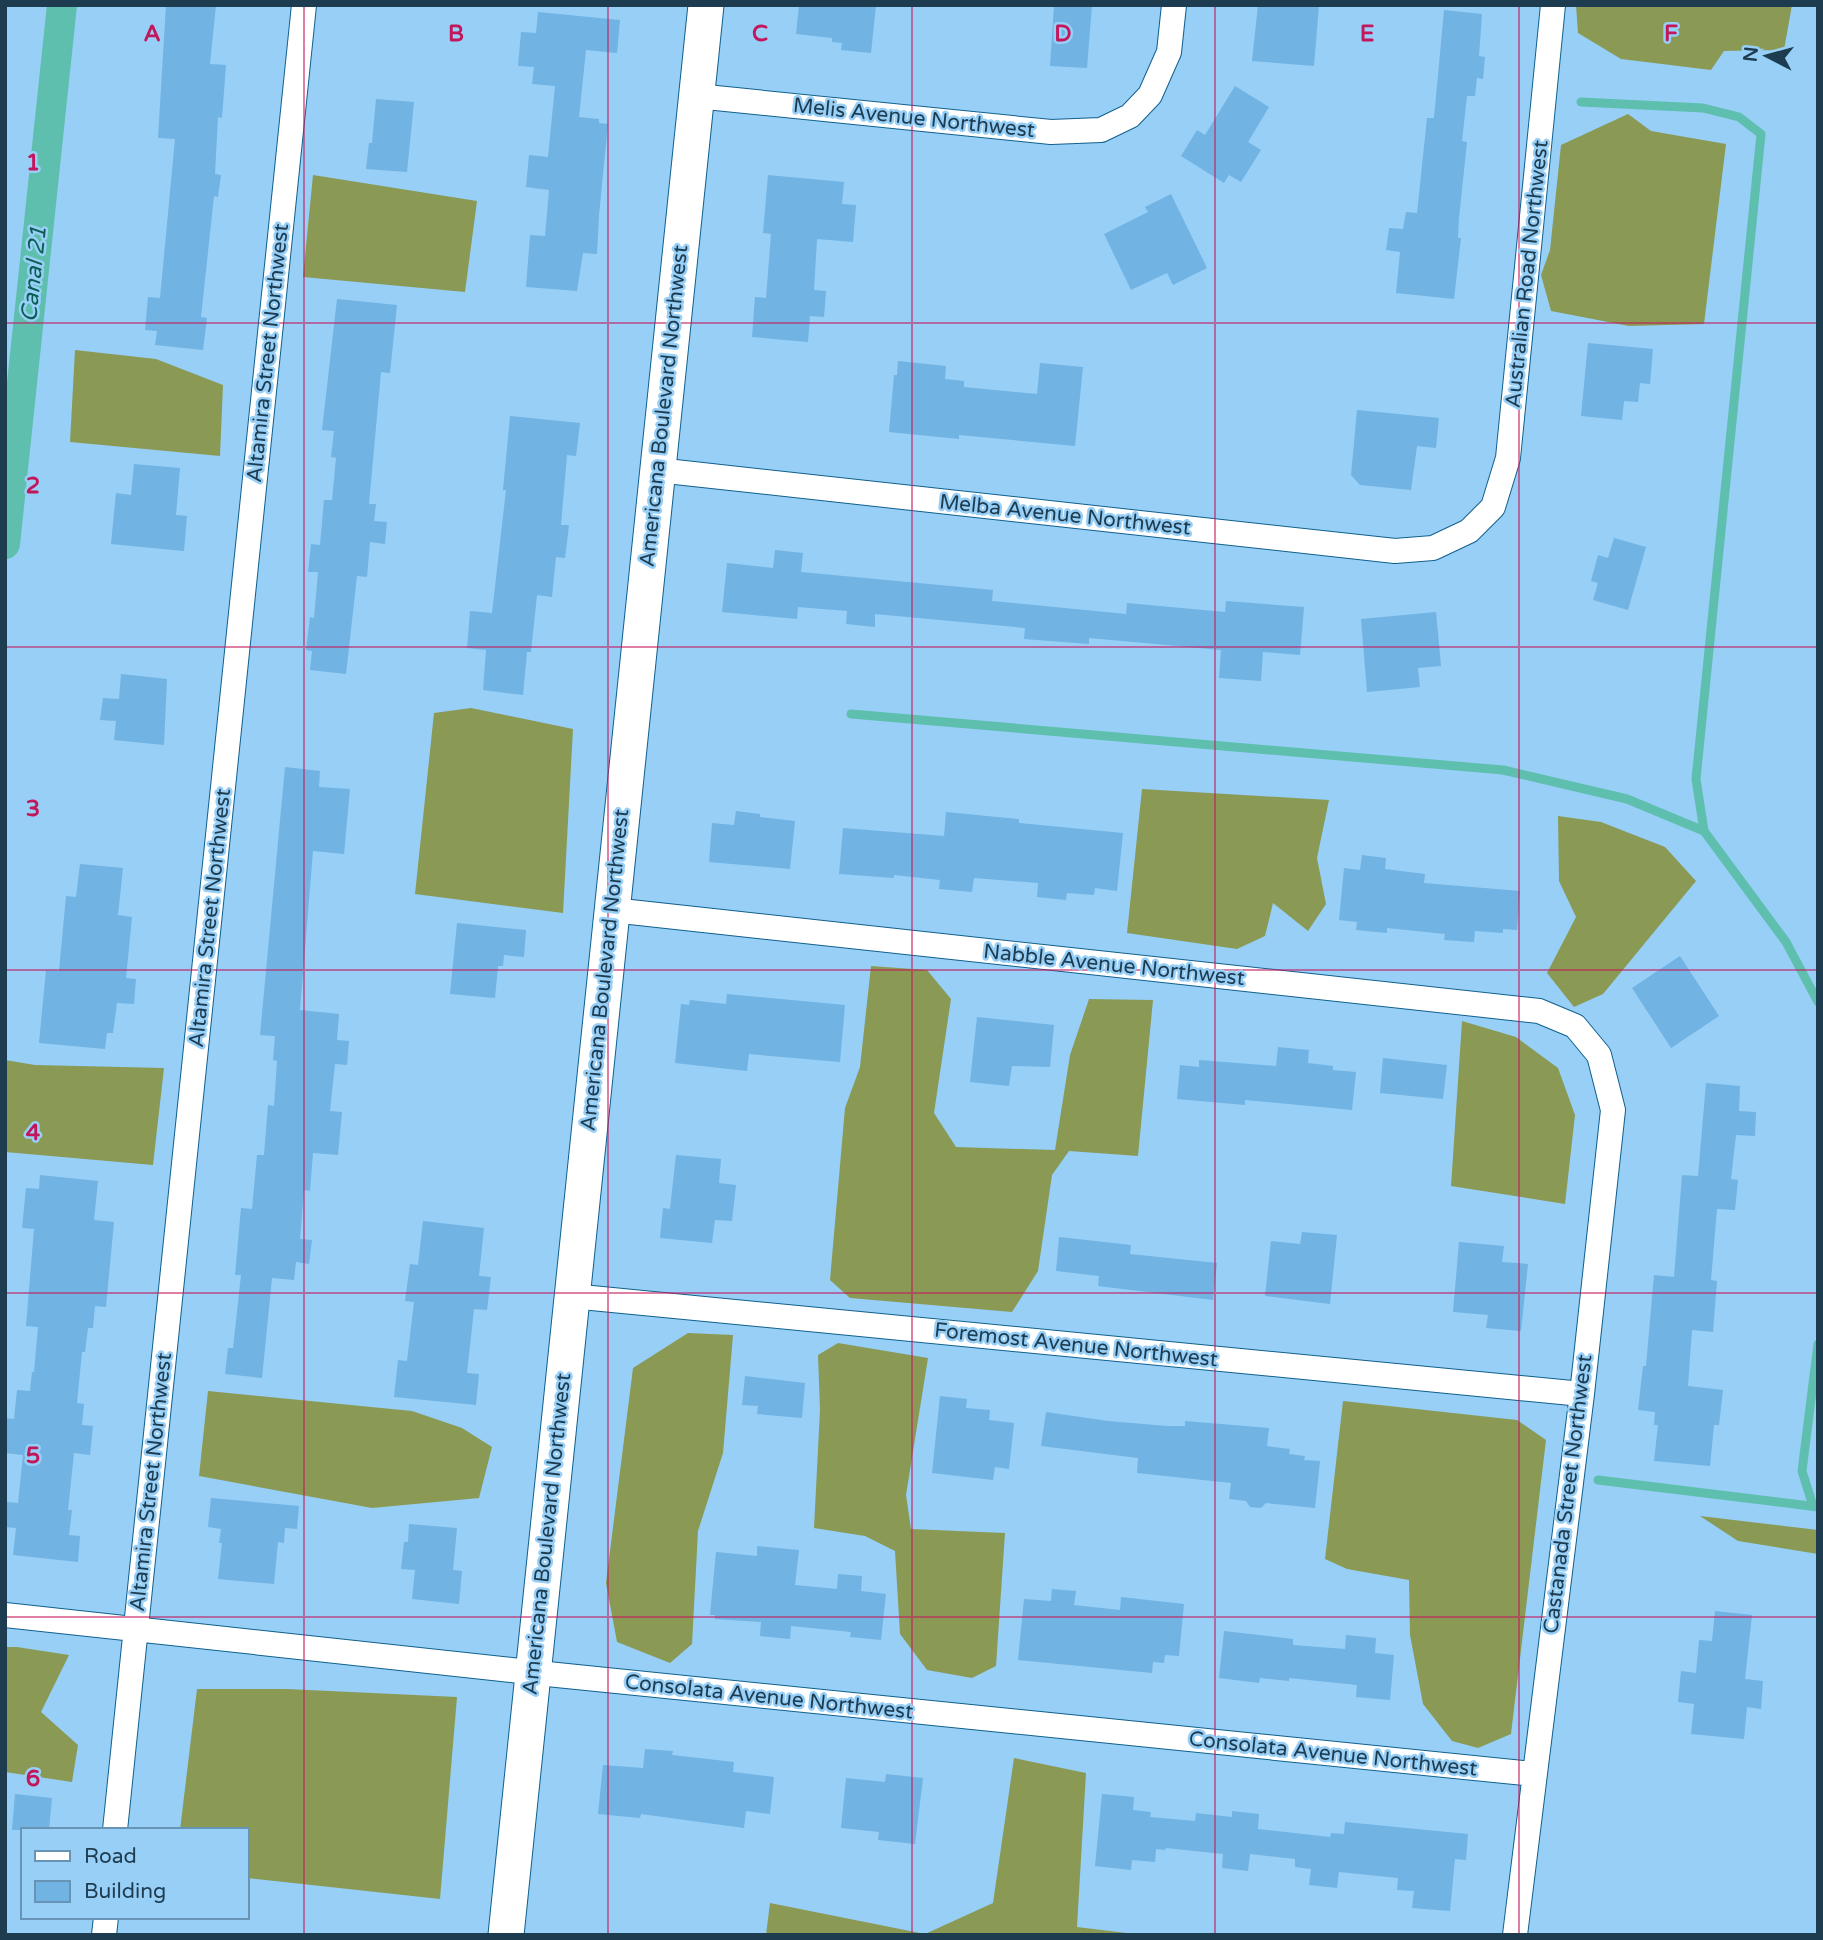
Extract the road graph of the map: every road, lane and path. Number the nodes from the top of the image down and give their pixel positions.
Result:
1 (304, 5) edge
2 (706, 5) edge
3 (1174, 5) edge
4 (1553, 5) edge
5 (696, 96) junction
6 (657, 470) junction
7 (1469, 531) joint
8 (612, 910) junction
9 (1599, 1055) joint
10 (571, 1296) junction
11 (1581, 1394) junction
12 (5, 1615) edge
13 (136, 1630) junction
14 (533, 1673) junction
15 (1533, 1774) junction
16 (115, 1828) edge
17 (506, 1935) edge
18 (1515, 1935) edge

1 - 13 street, Altamira Street Northwest
2 - 5 street, Americana Boulevard Northwest
3 - 5 street, Melis Avenue Northwest
4 - 7 street, Australian Road Northwest
5 - 6 street, Americana Boulevard Northwest
6 - 7 street, Melba Avenue Northwest
6 - 8 street, Americana Boulevard Northwest
8 - 9 street, Nabble Avenue Northwest
8 - 10 street, Americana Boulevard Northwest
9 - 11 street, Castanada Street Northwest
10 - 11 street, Foremost Avenue Northwest
10 - 14 street, Americana Boulevard Northwest
11 - 15 street, Castanada Street Northwest
12 - 13 street, Consolata Avenue Northwest
13 - 14 street, Consolata Avenue Northwest
13 - 16 street, Altamira Street Northwest
14 - 15 street, Consolata Avenue Northwest
14 - 17 street, Americana Boulevard Northwest
15 - 18 street, Castanada Street Northwest

